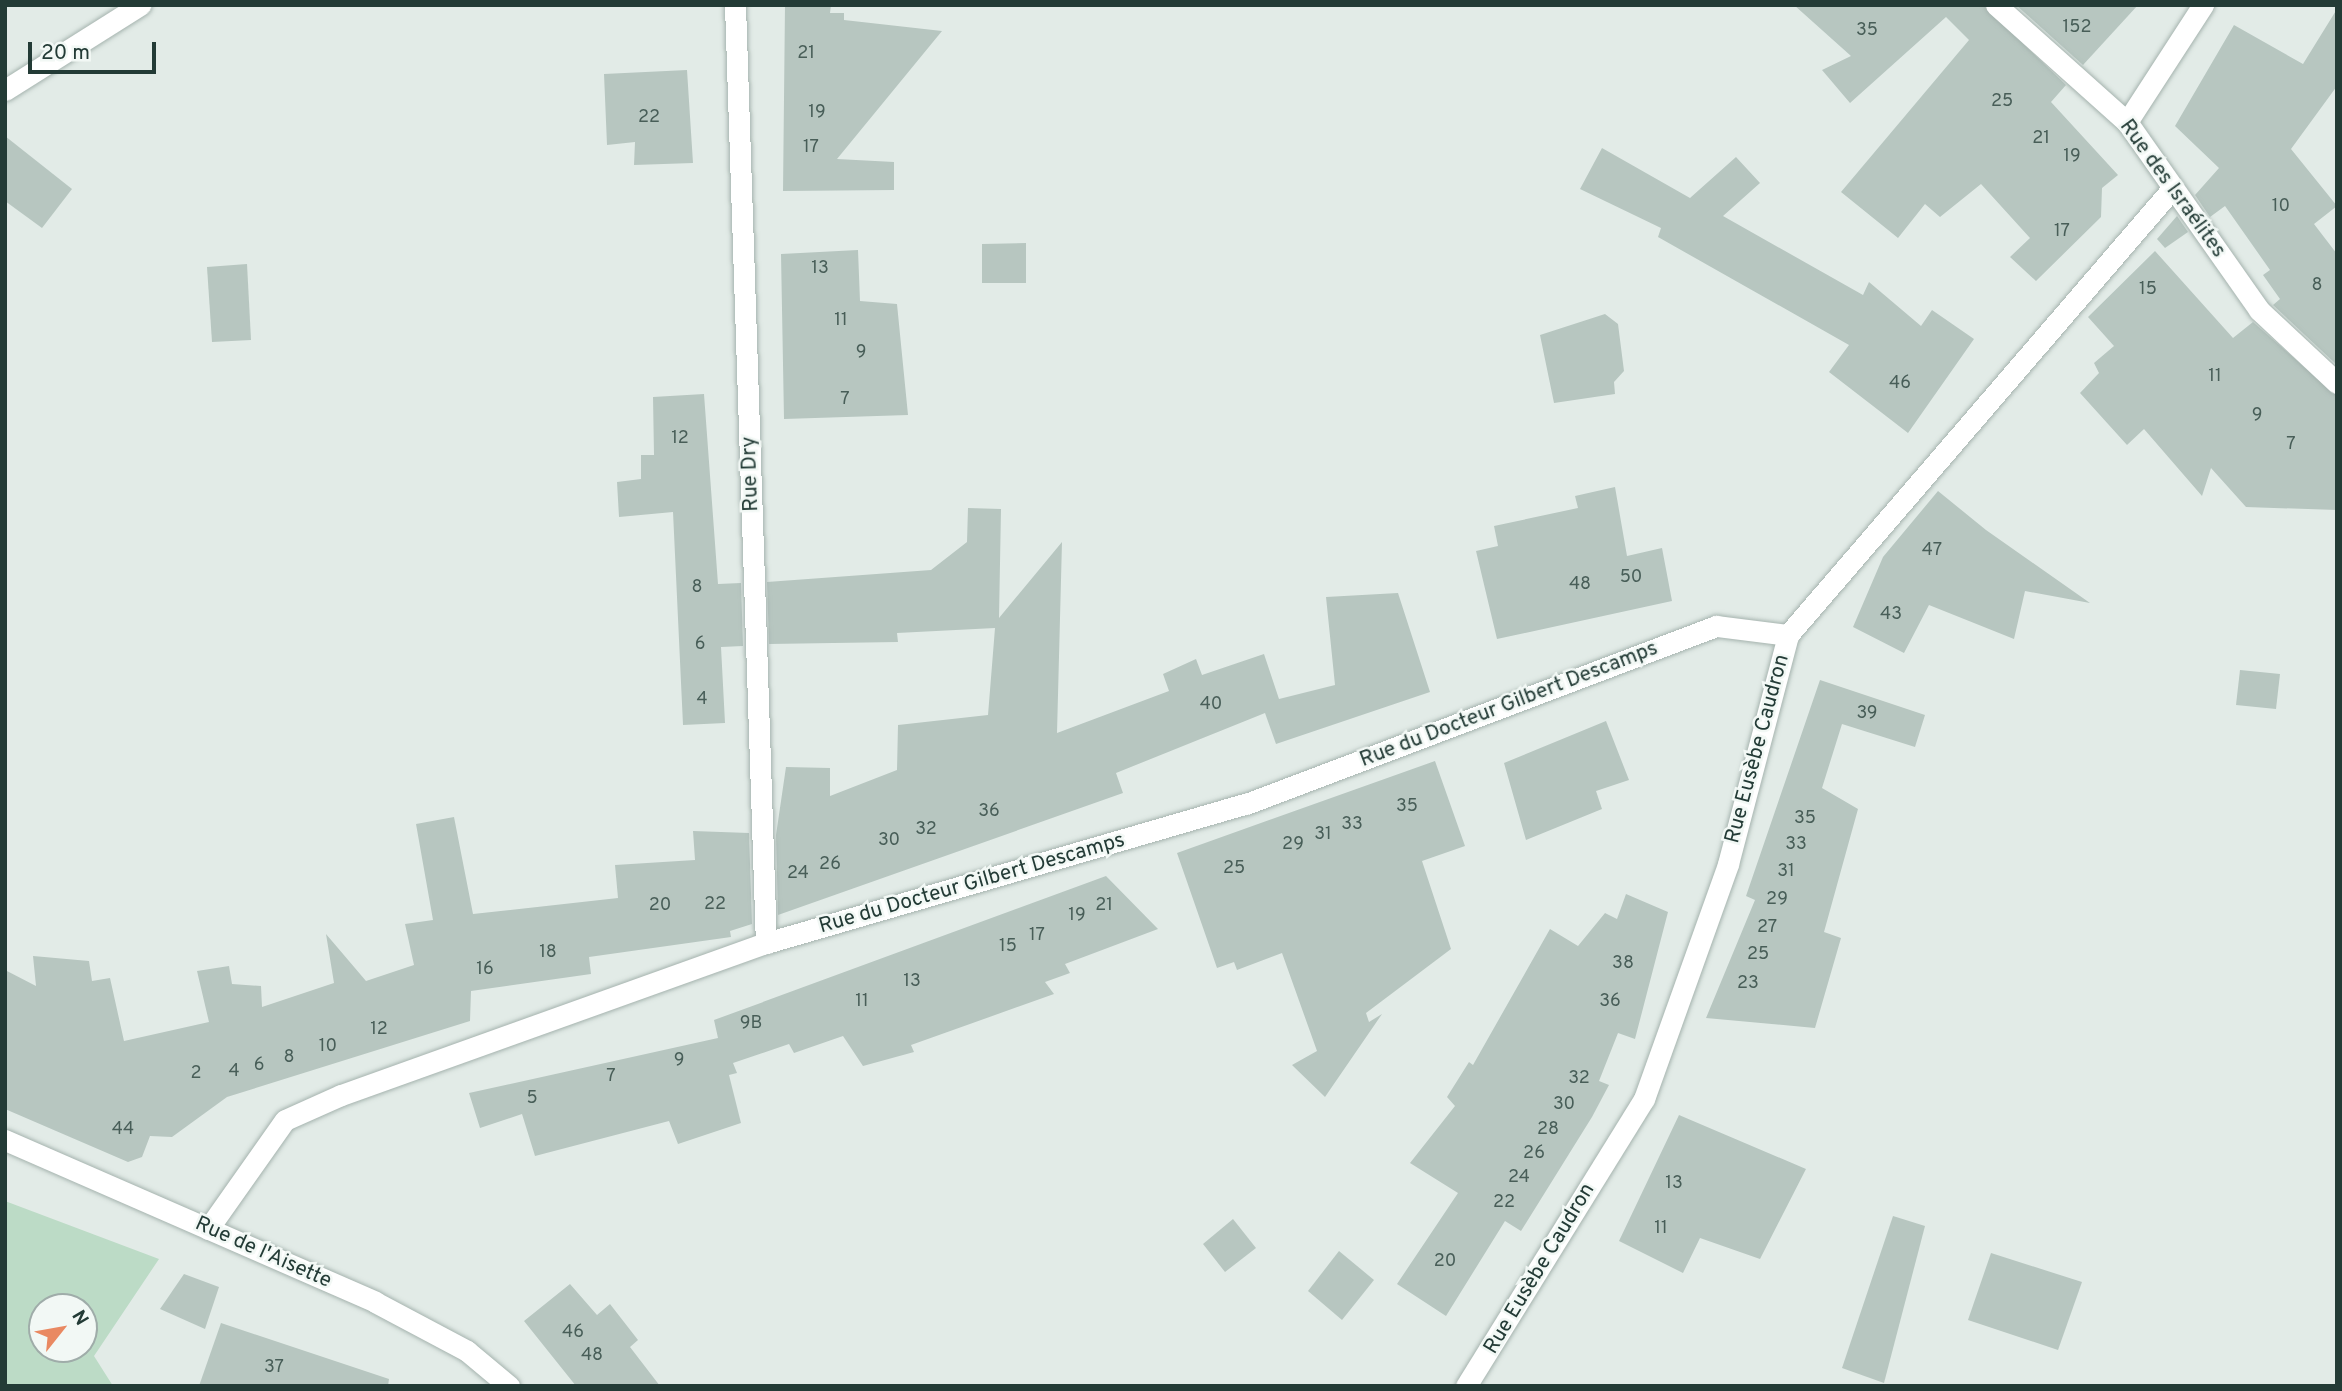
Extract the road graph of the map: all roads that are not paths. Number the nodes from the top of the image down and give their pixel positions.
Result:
1 (140, 5) edge
2 (736, 5) edge
3 (1996, 5) edge
4 (2203, 5) edge
5 (5, 90) edge
6 (2127, 122) junction
7 (2171, 190) junction
8 (2337, 383) edge
9 (1788, 635) junction
10 (766, 943) junction
11 (5, 1140) edge
12 (208, 1229) junction
13 (509, 1386) edge
14 (1466, 1386) edge

1 - 5 street
2 - 10 street, Rue Dry
3 - 6 street, Rue des Israélites
4 - 6 street
6 - 7 street, Rue des Israélites
7 - 8 street, Rue des Israélites
7 - 9 street, Rue Eusèbe Caudron
9 - 10 street, Rue du Docteur Gilbert Descamps
9 - 14 street, Rue Eusèbe Caudron
10 - 12 street, Rue du Docteur Gilbert Descamps
11 - 12 street, Rue de l'Aisette
12 - 13 street, Rue de l'Aisette

